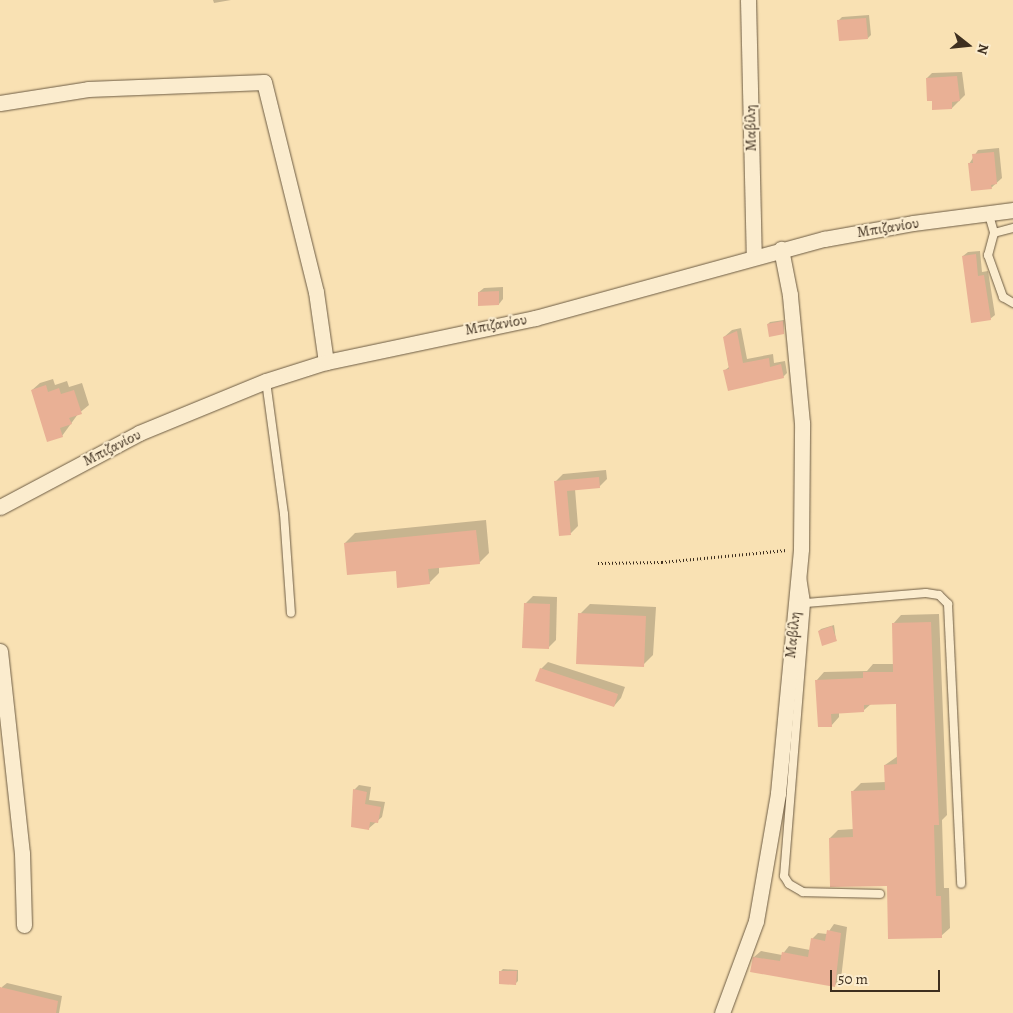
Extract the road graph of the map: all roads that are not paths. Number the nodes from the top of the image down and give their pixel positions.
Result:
1 (748, 0) edge
2 (0, 103) edge
3 (1013, 210) edge
4 (989, 215) junction
5 (1013, 228) edge
6 (994, 233) junction
7 (781, 249) junction
8 (754, 256) junction
9 (1013, 303) edge
10 (326, 362) junction
11 (266, 381) junction
12 (0, 507) edge
13 (799, 571) junction
14 (806, 603) junction
15 (291, 613) dead end
16 (0, 650) edge
17 (961, 884) dead end
18 (880, 894) dead end
19 (24, 925) dead end
20 (722, 1013) edge

1 - 8 street, Μαβίλη
2 - 10 street
3 - 4 street, Μπιζανίου
4 - 6 lane
4 - 7 street, Μπιζανίου
5 - 6 lane
6 - 9 lane
7 - 8 street, Μπιζανίου
7 - 13 street, Μαβίλη
8 - 10 street, Μπιζανίου
10 - 11 street, Μπιζανίου
11 - 12 street, Μπιζανίου
11 - 15 lane
13 - 14 lane
13 - 20 street, Μαβίλη
14 - 17 lane
14 - 18 lane
16 - 19 street

